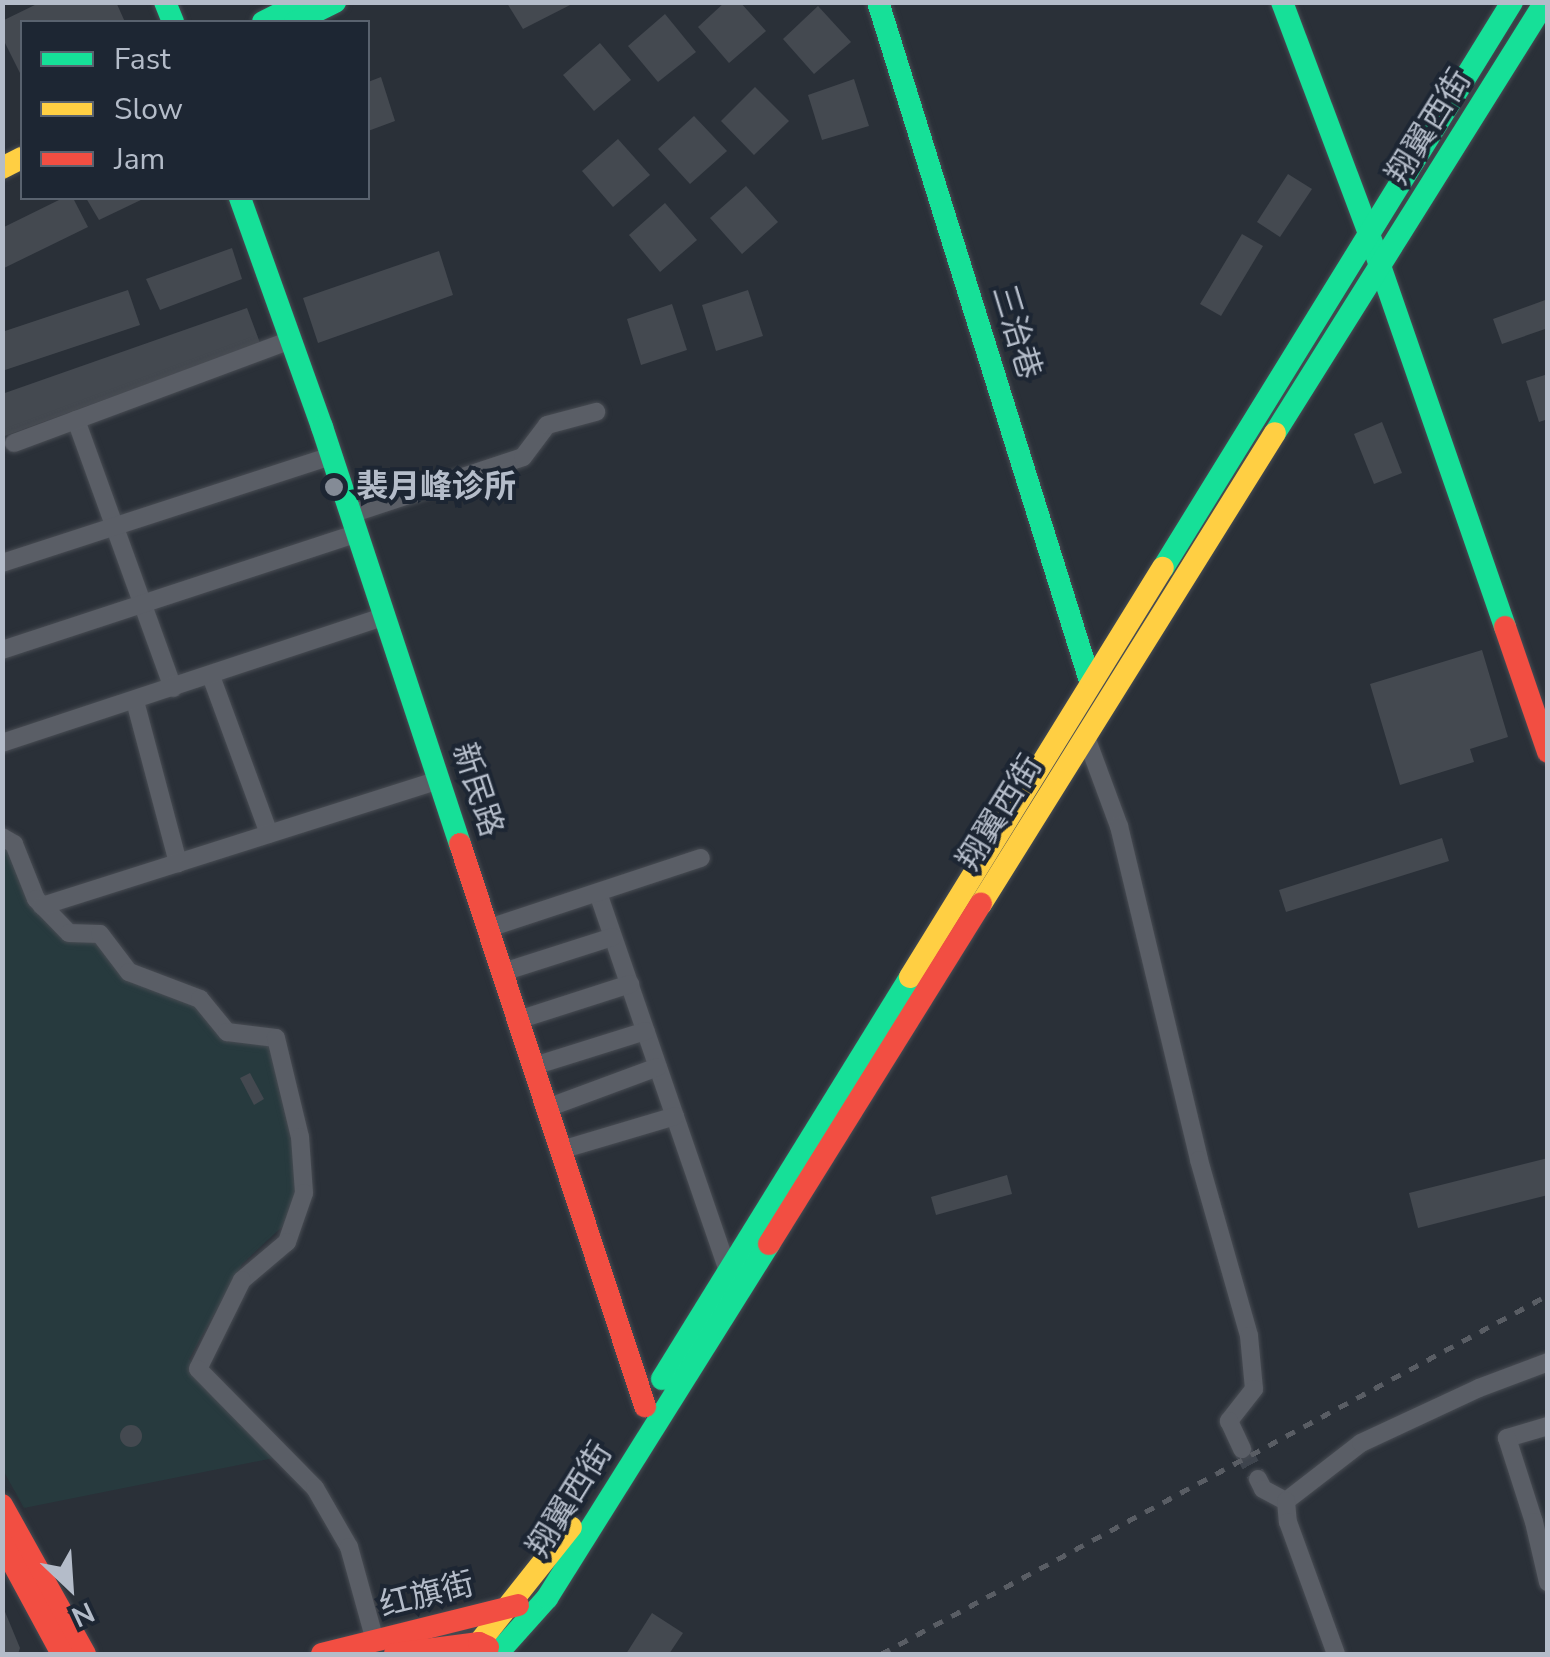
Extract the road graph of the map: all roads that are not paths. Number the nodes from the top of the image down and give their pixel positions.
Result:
1 (303, 2) edge
2 (335, 2) edge
3 (878, 2) edge
4 (1282, 2) edge
5 (1512, 2) edge
6 (1545, 2) edge
7 (267, 20) edge
8 (299, 20) edge
9 (241, 200) edge
10 (1369, 234) junction
11 (1380, 268) junction
12 (291, 340) junction
13 (596, 412) dead end
14 (76, 420) junction
15 (14, 442) dead end
16 (332, 456) junction
17 (354, 523) junction
18 (114, 526) junction
19 (2, 563) edge
20 (142, 604) junction
21 (385, 616) junction
22 (2, 650) edge
23 (211, 676) junction
24 (1090, 682) junction
25 (173, 688) junction
26 (135, 701) junction
27 (1086, 736) junction
28 (2, 743) edge
29 (1548, 752) edge
30 (440, 780) junction
31 (270, 834) junction
32 (2, 837) edge
33 (702, 858) dead end
34 (178, 863) junction
35 (598, 893) junction
36 (42, 906) junction
37 (489, 928) junction
38 (613, 937) junction
39 (503, 972) junction
40 (630, 984) junction
41 (518, 1020) junction
42 (646, 1030) junction
43 (534, 1066) junction
44 (658, 1066) junction
45 (547, 1108) junction
46 (674, 1116) junction
47 (561, 1150) junction
48 (728, 1270) junction
49 (1548, 1362) edge
50 (646, 1406) junction
51 (1548, 1426) edge
52 (1242, 1448) tunnel mouth
53 (1258, 1479) tunnel mouth
54 (1286, 1501) junction
55 (2, 1504) edge
56 (2, 1543) edge
57 (1548, 1582) edge
58 (547, 1598) junction
59 (510, 1607) junction
60 (385, 1648) edge
61 (486, 1651) edge
62 (62, 1654) edge
63 (85, 1654) edge
64 (322, 1654) edge
65 (1336, 1654) edge

1 - 7 main road
2 - 8 main road
3 - 24 main road, 三治巷
4 - 10 main road
5 - 10 main road, 翔翼西街
6 - 11 main road, 翔翼西街
9 - 12 main road, 新民路
10 - 11 main road
10 - 24 main road, 翔翼西街
11 - 27 main road, 翔翼西街
11 - 29 main road
12 - 14 street
12 - 16 main road, 新民路
13 - 17 street
14 - 15 street
14 - 18 street
16 - 17 main road, 新民路
16 - 18 street
17 - 20 street
17 - 21 main road, 新民路
18 - 19 street
18 - 20 street
20 - 22 street
20 - 25 street
21 - 23 street
21 - 30 main road, 新民路
23 - 25 street
23 - 31 street
24 - 48 main road, 翔翼西街
25 - 26 street
26 - 28 street
26 - 34 street
27 - 52 street
27 - 58 main road, 翔翼西街
30 - 31 street
30 - 37 main road, 新民路
31 - 34 street
32 - 36 street
33 - 35 street
34 - 36 street
35 - 37 street
35 - 38 street
36 - 60 street
37 - 39 main road, 新民路
38 - 39 street
38 - 40 street
39 - 41 main road, 新民路
40 - 41 street
40 - 42 street
41 - 43 main road, 新民路
42 - 43 street
42 - 44 street
43 - 45 main road, 新民路
44 - 45 street
44 - 46 street
45 - 47 main road, 新民路
46 - 47 street
46 - 48 street
47 - 50 main road, 新民路
48 - 50 main road, 翔翼西街
49 - 54 street
50 - 59 main road, 翔翼西街
51 - 57 street
53 - 54 street
54 - 65 street
55 - 63 main road
56 - 62 main road
58 - 59 main road, 红旗街
58 - 61 main road, 翔翼西街
59 - 60 main road, 红旗街
59 - 61 main road, 翔翼西街
60 - 61 main road, 红旗街
60 - 64 main road, 红旗街

